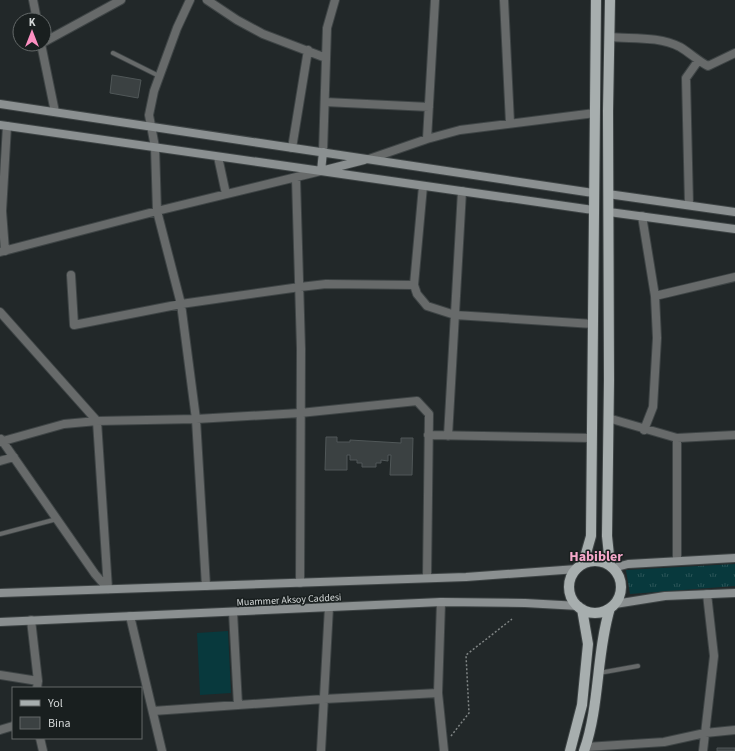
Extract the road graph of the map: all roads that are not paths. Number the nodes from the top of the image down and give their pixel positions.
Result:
1 (33, 0) edge
2 (121, 0) edge
3 (190, 0) edge
4 (207, 0) edge
5 (336, 0) edge
6 (435, 0) edge
7 (504, 0) edge
8 (596, 0) edge
9 (610, 0) edge
10 (35, 12) edge
11 (610, 37) junction
12 (52, 38) edge
13 (308, 50) junction
14 (43, 52) edge
15 (113, 53) dead end
16 (735, 53) edge
17 (326, 58) junction
18 (698, 61) junction
19 (159, 76) junction
20 (325, 102) junction
21 (0, 104) edge
22 (429, 107) junction
23 (54, 112) junction
24 (595, 113) junction
25 (510, 123) junction
26 (4, 126) edge
27 (152, 127) junction
28 (427, 139) junction
29 (155, 148) junction
30 (292, 148) junction
31 (323, 152) junction
32 (218, 156) junction
33 (369, 159) junction
34 (321, 171) junction
35 (296, 178) junction
36 (423, 186) junction
37 (462, 192) junction
38 (593, 193) junction
39 (226, 194) junction
40 (608, 194) junction
41 (689, 205) junction
42 (593, 210) junction
43 (1, 211) edge
44 (157, 211) junction
45 (609, 212) junction
46 (735, 212) edge
47 (642, 216) junction
48 (735, 229) edge
49 (2, 252) edge
50 (71, 275) dead end
51 (735, 277) edge
52 (414, 285) junction
53 (300, 287) junction
54 (655, 296) junction
55 (181, 304) junction
56 (0, 312) edge
57 (455, 315) junction
58 (593, 324) junction
59 (300, 413) junction
60 (608, 418) junction
61 (196, 419) junction
62 (97, 421) junction
63 (644, 430) junction
64 (428, 435) junction
65 (735, 435) edge
66 (448, 436) junction
67 (592, 438) junction
68 (677, 438) junction
69 (1, 440) edge
70 (14, 457) junction
71 (0, 461) edge
72 (57, 519) junction
73 (0, 534) edge
74 (735, 558) edge
75 (678, 561) junction
76 (580, 566) junction
77 (612, 567) junction
78 (427, 578) junction
79 (300, 583) junction
80 (206, 586) junction
81 (108, 589) junction
82 (735, 592) edge
83 (0, 593) edge
84 (707, 594) junction
85 (441, 602) junction
86 (612, 606) junction
87 (329, 607) junction
88 (580, 608) junction
89 (233, 612) junction
90 (130, 616) junction
91 (31, 620) junction
92 (0, 622) edge
93 (638, 666) dead end
94 (598, 673) junction
95 (0, 675) edge
96 (37, 685) edge
97 (438, 693) junction
98 (324, 699) junction
99 (238, 705) junction
100 (152, 712) junction
101 (12, 726) edge
102 (0, 730) edge
103 (735, 730) edge
104 (705, 733) junction
105 (40, 739) edge
106 (443, 748) edge
107 (585, 749) edge
108 (43, 751) edge
109 (162, 751) edge
110 (321, 751) edge
111 (570, 751) edge
112 (703, 751) edge

1 - 10 street
2 - 12 street
3 - 19 street
4 - 13 street
5 - 17 street
6 - 22 street
7 - 25 street
8 - 24 main road
9 - 11 main road
11 - 18 street
11 - 40 main road
13 - 17 street
13 - 30 street
14 - 23 street
15 - 19 lane
16 - 18 street
17 - 20 street
18 - 41 street
19 - 27 street
20 - 22 street
20 - 31 street
21 - 23 street
22 - 28 street
23 - 27 street
24 - 25 street
24 - 38 main road
25 - 28 street
26 - 29 street
26 - 43 street
27 - 29 street
27 - 30 street
28 - 33 street
29 - 32 street
29 - 44 street
30 - 31 street
31 - 33 street
31 - 34 street
32 - 34 street
32 - 39 street
33 - 34 street
33 - 38 street
34 - 35 street
34 - 36 street
35 - 39 street
35 - 53 street
36 - 37 street
36 - 52 street
37 - 42 street
37 - 57 street
38 - 42 main road
39 - 44 street
40 - 41 street
40 - 45 main road
41 - 46 street
42 - 58 main road
43 - 49 street
44 - 49 street
44 - 55 street
45 - 47 street
45 - 60 main road
47 - 48 street
47 - 54 street
50 - 55 street
51 - 54 street
52 - 53 street
52 - 57 street
53 - 55 street
53 - 59 street
54 - 63 street
55 - 61 street
56 - 62 street
57 - 58 street
57 - 66 street
58 - 67 main road
59 - 61 street
59 - 64 street
59 - 79 street
60 - 63 street
60 - 77 main road
61 - 62 street
61 - 80 street
62 - 69 street
62 - 81 street
63 - 68 street
64 - 66 street
64 - 78 street
65 - 68 street
66 - 67 street
67 - 76 main road
68 - 75 street
69 - 70 street
70 - 71 street
70 - 72 street
72 - 73 lane
72 - 81 street
74 - 75 street
75 - 77 street
76 - 77 main road
76 - 78 street, Muammer Aksoy Caddesi
76 - 88 main road
77 - 86 main road
78 - 79 street, Muammer Aksoy Caddesi
79 - 80 street, Muammer Aksoy Caddesi
80 - 81 street, Muammer Aksoy Caddesi
81 - 83 street, Muammer Aksoy Caddesi
82 - 84 street
84 - 86 street
84 - 104 street
85 - 87 street, Muammer Aksoy Caddesi
85 - 88 street, Muammer Aksoy Caddesi
85 - 97 street
86 - 88 main road
86 - 94 main road
87 - 89 street, Muammer Aksoy Caddesi
87 - 98 street
88 - 111 main road
89 - 90 street, Muammer Aksoy Caddesi
89 - 99 street
90 - 91 street, Muammer Aksoy Caddesi
90 - 100 street
91 - 92 street, Muammer Aksoy Caddesi
91 - 96 street
93 - 94 lane
94 - 107 main road
95 - 96 street
97 - 98 street
97 - 106 street
98 - 99 street
98 - 110 street
99 - 100 street
100 - 109 street
101 - 102 street
103 - 104 street
104 - 107 street
104 - 112 street
105 - 108 street

